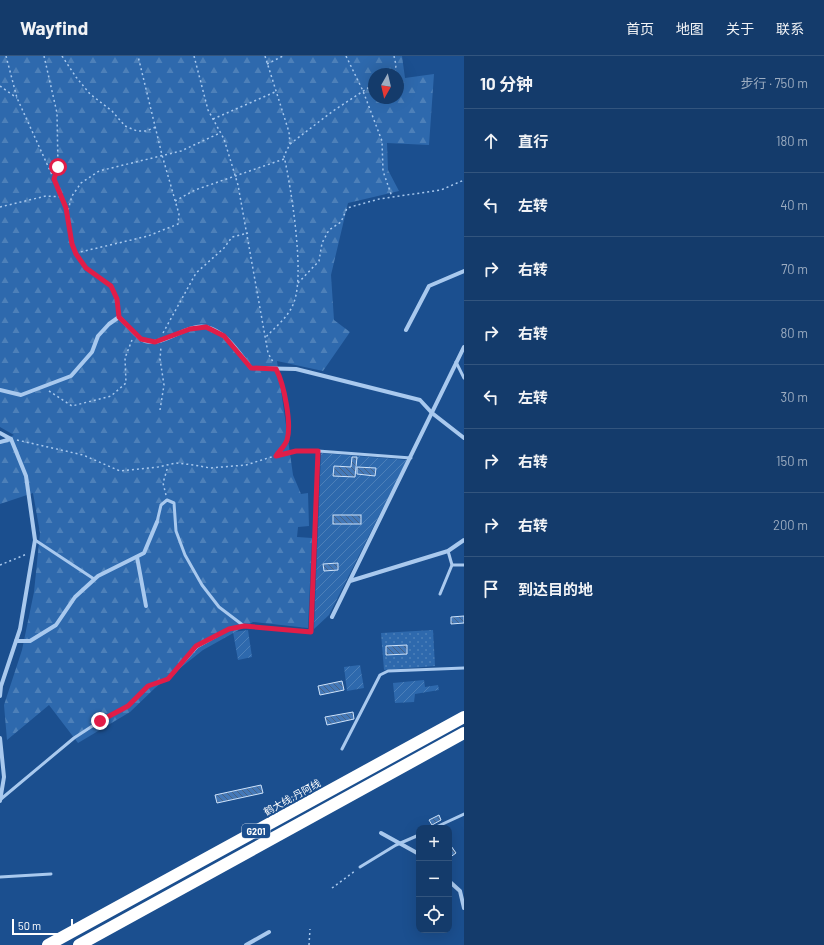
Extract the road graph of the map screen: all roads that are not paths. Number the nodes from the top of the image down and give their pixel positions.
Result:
1 (464, 271) edge
2 (406, 330) dead end
3 (464, 346) edge
4 (456, 362) junction
5 (464, 378) edge
6 (0, 390) edge
7 (432, 413) junction
8 (0, 433) edge
9 (464, 438) edge
10 (11, 439) junction
11 (0, 442) edge
12 (411, 458) junction
13 (157, 522) joint
14 (35, 540) junction
15 (464, 540) edge
16 (448, 551) junction
17 (137, 557) junction
18 (452, 565) junction
19 (464, 566) edge
20 (94, 579) junction
21 (350, 581) junction
22 (440, 594) dead end
23 (146, 606) dead end
24 (332, 617) dead end
25 (244, 626) junction
26 (16, 641) junction
27 (464, 668) edge
28 (0, 696) edge
29 (464, 716) edge
30 (464, 733) edge
31 (0, 738) edge
32 (342, 749) dead end
33 (1, 800) edge
34 (464, 814) edge
35 (440, 825) edge
36 (381, 833) dead end
37 (416, 836) edge
38 (400, 843) junction
39 (416, 852) edge
40 (360, 867) road end
41 (51, 874) dead end
42 (0, 877) edge
43 (452, 884) edge
44 (464, 908) edge
45 (270, 932) dead end
46 (48, 945) edge
47 (79, 945) edge
48 (246, 945) edge

1 - 2 street
3 - 4 street
4 - 5 lane
4 - 7 street
6 - 7 street
7 - 9 street
7 - 12 street
8 - 10 street
10 - 11 street
10 - 14 street
12 - 21 street
12 - 25 lane
13 - 17 street
13 - 25 lane
14 - 20 lane
14 - 26 street
15 - 16 street
16 - 18 lane
16 - 21 street
17 - 20 street
17 - 23 street
18 - 19 lane
18 - 22 lane
20 - 26 street
21 - 24 street
25 - 33 lane
26 - 28 street
27 - 32 lane
29 - 46 highway, 鹤大线;丹阿线 / G201
30 - 47 highway, G201
31 - 33 street
34 - 35 lane
36 - 38 street
37 - 38 lane
38 - 39 street
38 - 40 lane
41 - 42 lane
43 - 44 street
45 - 48 street

